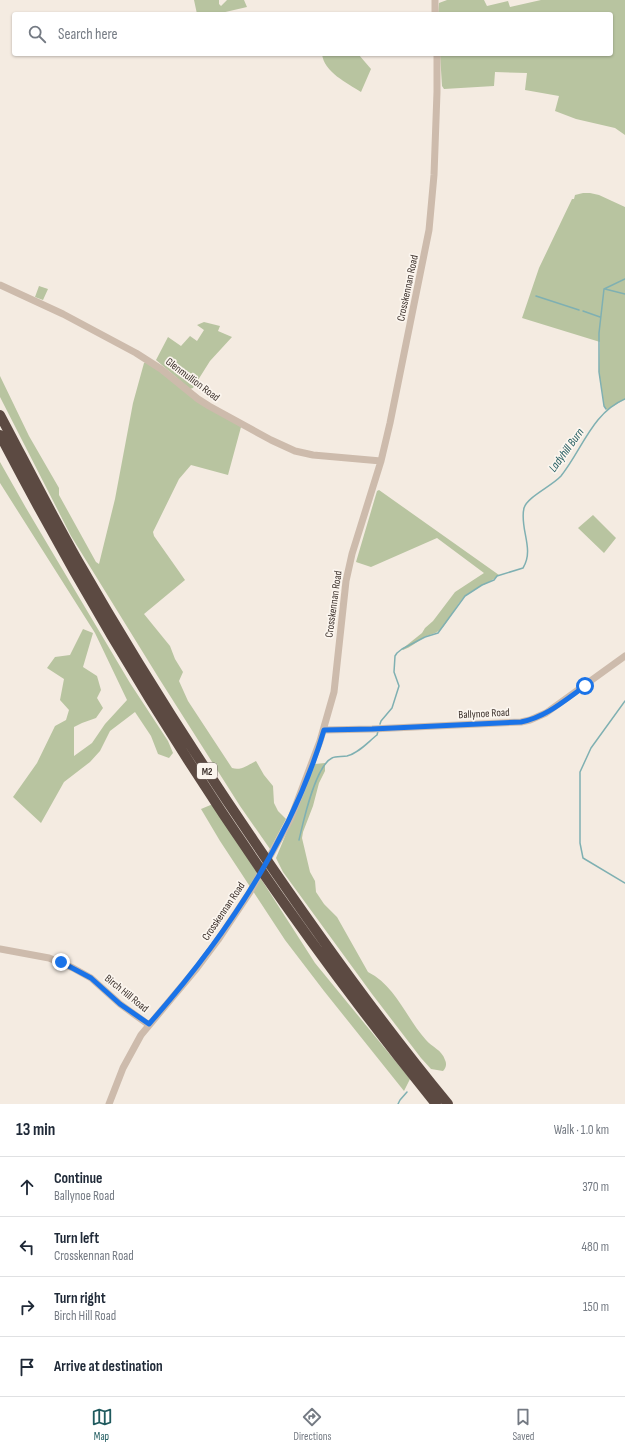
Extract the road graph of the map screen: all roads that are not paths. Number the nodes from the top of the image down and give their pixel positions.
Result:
1 (435, 0) edge
2 (435, 12) edge
3 (437, 56) edge
4 (0, 285) edge
5 (0, 415) edge
6 (0, 436) edge
7 (381, 462) junction
8 (625, 656) edge
9 (324, 730) junction
10 (0, 948) edge
11 (149, 1024) junction
12 (109, 1104) edge
13 (436, 1104) edge
14 (448, 1104) edge

1 - 2 street
3 - 7 street, Crosskennan Road
4 - 7 street, Glenmullion Road
5 - 14 highway, M2
6 - 13 highway, M2
7 - 9 street, Crosskennan Road
8 - 9 street, Ballynoe Road
9 - 11 street, Crosskennan Road
10 - 11 street, Birch Hill Road
11 - 12 street, Crosskennan Road

